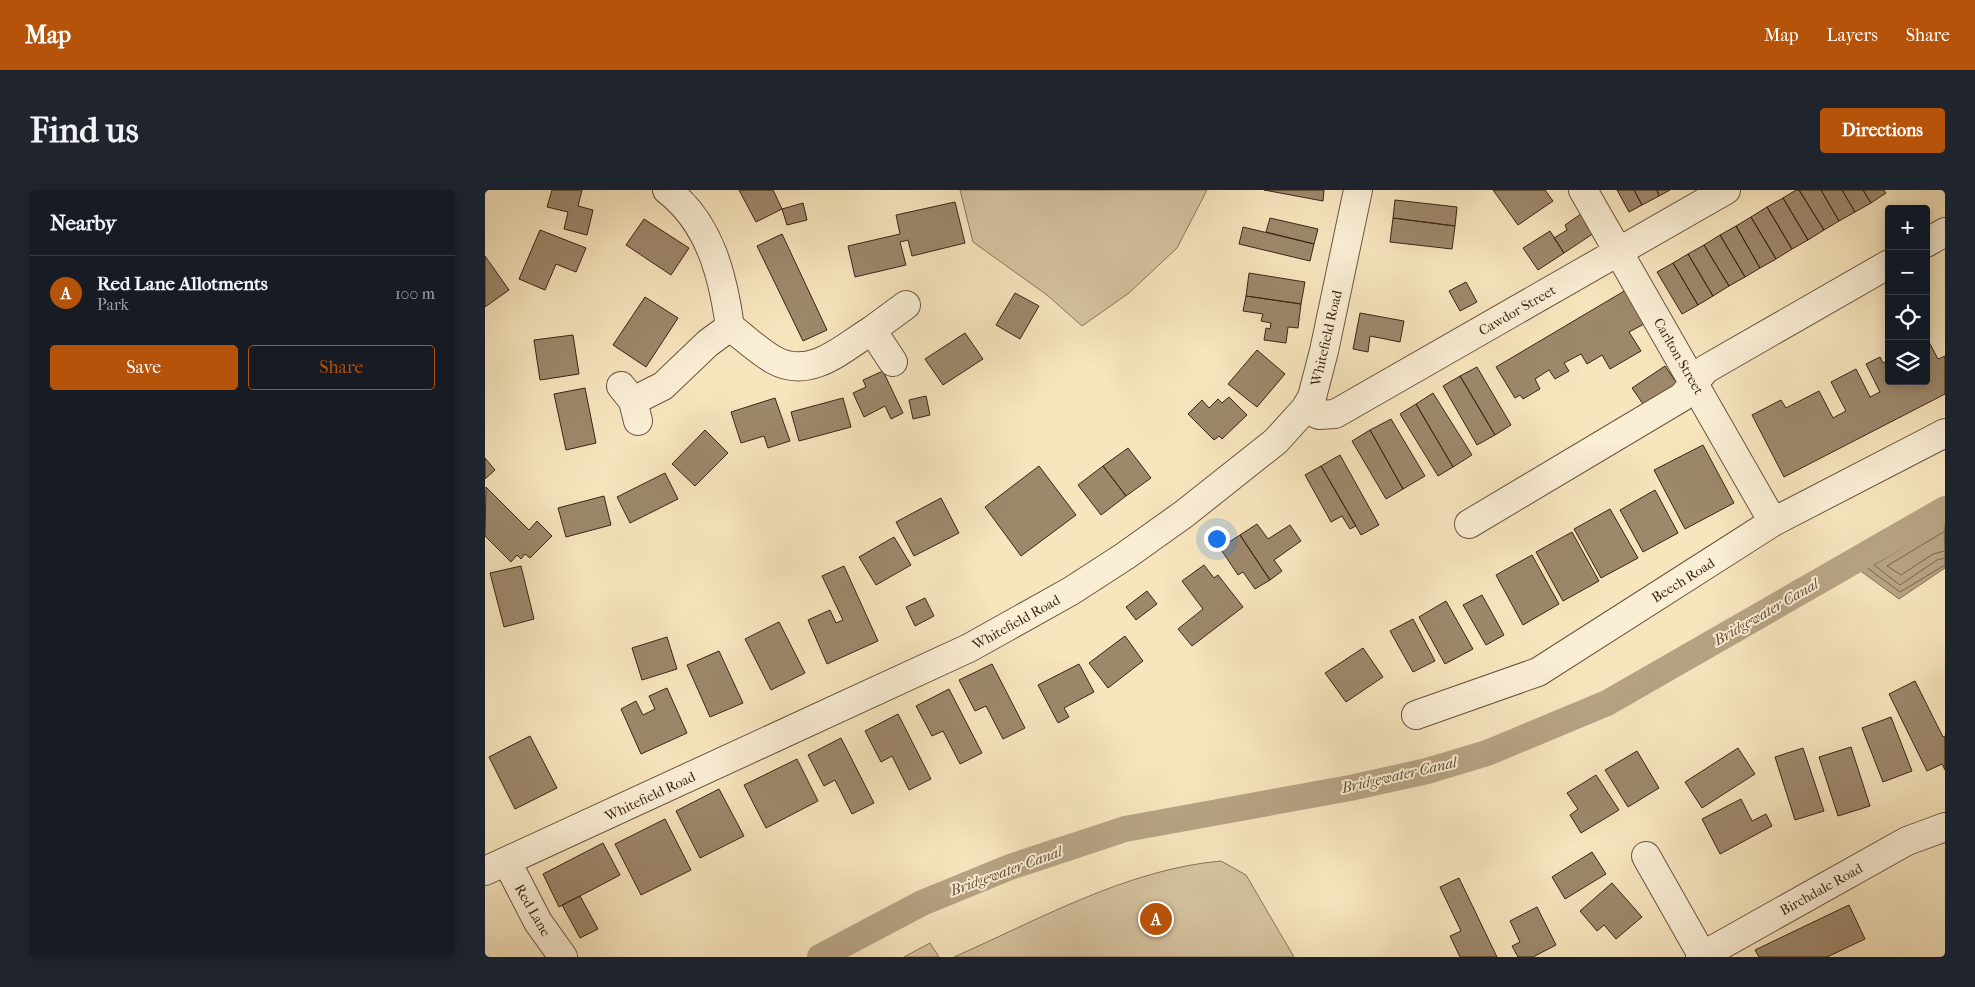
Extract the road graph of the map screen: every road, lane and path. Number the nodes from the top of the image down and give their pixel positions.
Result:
1 (1358, 190) edge
2 (1583, 190) edge
3 (1727, 190) edge
4 (673, 192) edge
5 (1945, 232) edge
6 (1930, 241) edge
7 (1619, 252) junction
8 (1885, 266) edge
9 (906, 305) dead end
10 (730, 327) junction
11 (871, 330) junction
12 (893, 362) dead end
13 (1694, 383) junction
14 (630, 403) dead end
15 (1305, 409) junction
16 (1945, 433) edge
17 (1773, 522) junction
18 (1469, 524) dead end
19 (1416, 715) dead end
20 (1945, 827) edge
21 (1646, 856) dead end
22 (491, 868) edge
23 (1716, 953) edge
24 (563, 957) edge

1 - 15 street, Whitefield Road
2 - 7 street, Carlton Street
3 - 7 street, Cawdor Street
4 - 10 street
5 - 6 street
7 - 13 street, Carlton Street
7 - 15 street, Cawdor Street
8 - 13 street
9 - 11 street
10 - 11 street
10 - 14 street
11 - 12 street
13 - 17 street, Carlton Street
13 - 18 street
15 - 22 street, Whitefield Road
16 - 17 street, Beech Road
17 - 19 street, Beech Road
20 - 23 street, Birchdale Road
21 - 23 street
22 - 24 street, Red Lane

